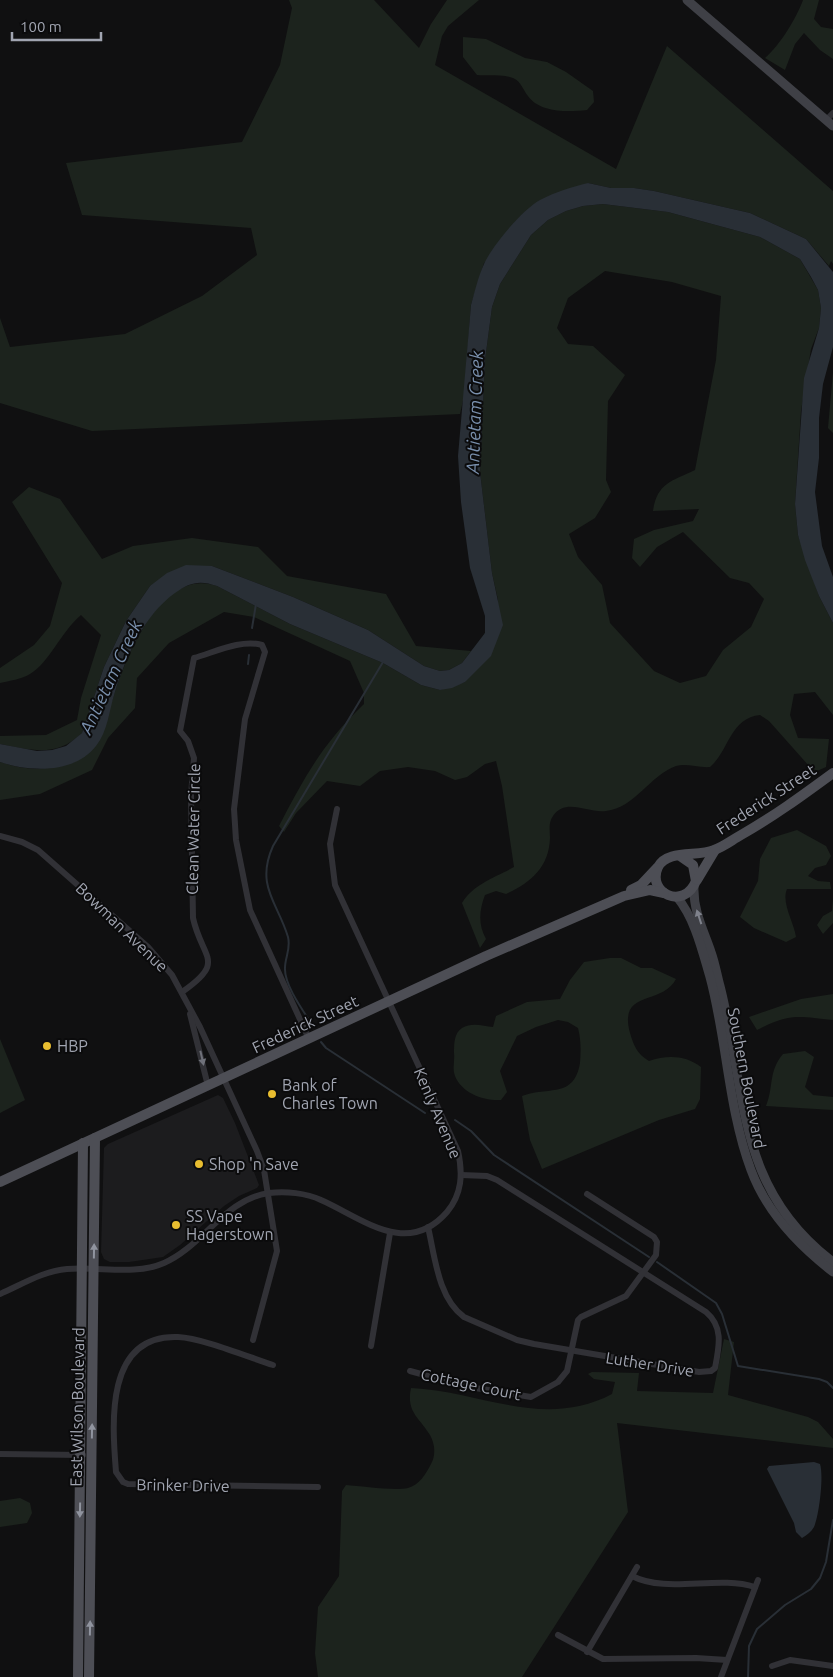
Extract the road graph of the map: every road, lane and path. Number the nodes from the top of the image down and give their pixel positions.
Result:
1 (687, 0) edge
2 (833, 113) edge
3 (830, 123) edge
4 (833, 772) edge
5 (338, 809) dead end
6 (0, 836) edge
7 (715, 850) junction
8 (680, 856) junction
9 (658, 868) junction
10 (695, 884) junction
11 (664, 893) junction
12 (624, 896) junction
13 (677, 897) junction
14 (183, 994) junction
15 (388, 1001) junction
16 (308, 1039) junction
17 (224, 1079) junction
18 (208, 1086) junction
19 (95, 1138) junction
20 (84, 1143) junction
21 (461, 1175) junction
22 (83, 1178) junction
23 (0, 1182) edge
24 (268, 1193) junction
25 (586, 1194) dead end
26 (94, 1215) junction
27 (428, 1227) junction
28 (390, 1233) junction
29 (833, 1262) edge
30 (82, 1269) junction
31 (94, 1269) junction
32 (644, 1272) junction
33 (833, 1272) edge
34 (0, 1294) edge
35 (253, 1340) dead end
36 (370, 1346) dead end
37 (573, 1351) junction
38 (273, 1365) dead end
39 (410, 1371) dead end
40 (0, 1454) edge
41 (80, 1454) junction
42 (92, 1455) junction
43 (318, 1487) dead end
44 (638, 1567) dead end
45 (632, 1576) junction
46 (558, 1635) dead end
47 (586, 1652) junction
48 (727, 1660) junction
49 (772, 1666) dead end
50 (833, 1666) edge
51 (78, 1677) edge
52 (89, 1677) edge
53 (721, 1677) edge

1 - 3 main road
2 - 3 street
4 - 7 main road, Frederick Street
5 - 15 street, Kenly Avenue
6 - 14 street, Bowman Avenue
7 - 8 main road, Frederick Street
7 - 10 main road, Frederick Street
8 - 9 main road
8 - 10 main road
9 - 11 main road
9 - 12 main road, Frederick Street
10 - 13 main road
29 -> 10 main road, Southern Boulevard
11 - 12 main road, Frederick Street
11 - 13 main road
12 - 15 main road, Frederick Street
13 - 33 main road, Southern Boulevard
14 - 16 street, Clean Water Circle
14 - 17 street, Bowman Avenue
14 -> 18 street
15 - 16 main road, Frederick Street
15 - 21 street, Kenly Avenue
16 - 17 main road, Frederick Street
17 - 18 main road, Frederick Street
17 - 24 street, Bowman Avenue
18 - 19 main road, Frederick Street
19 - 20 main road, Frederick Street
19 - 26 main road, East Wilson Boulevard
20 - 22 main road, East Wilson Boulevard
20 - 23 main road, Frederick Street
21 - 27 street, Kenly Avenue
21 - 32 street, Luther Drive
22 - 26 main road
22 - 30 main road, East Wilson Boulevard
24 - 28 street, Kenly Avenue
24 - 31 street, Kenly Avenue
24 - 35 street, Bowman Avenue
25 - 32 street, Cottage Court
31 -> 26 main road, East Wilson Boulevard
27 - 28 street, Kenly Avenue
27 - 37 street, Luther Drive
28 - 36 street
30 - 31 street, Kenly Avenue
30 - 34 street, Kenly Avenue
30 - 41 main road, East Wilson Boulevard
42 -> 31 main road, East Wilson Boulevard
32 - 37 street, Cottage Court
32 - 37 street, Luther Drive
37 - 39 street, Cottage Court
38 - 43 street, Brinker Drive
40 - 41 street
41 - 42 street
41 -> 51 main road, East Wilson Boulevard
52 -> 42 main road, East Wilson Boulevard
44 - 45 street
45 - 47 street
45 - 48 street
46 - 47 street
47 - 48 street
48 - 53 street
49 - 50 street

